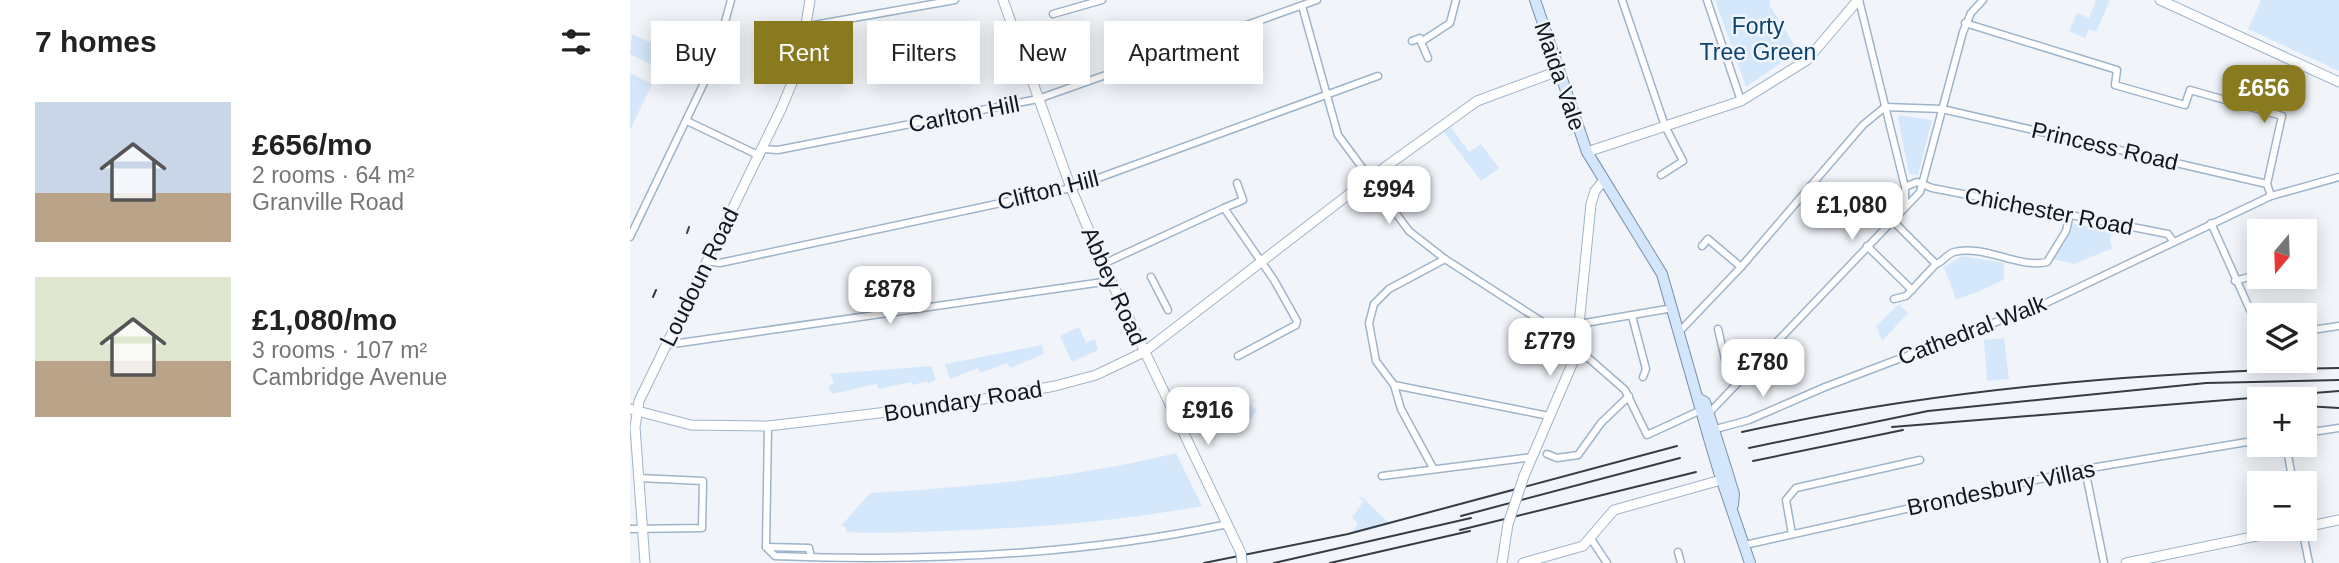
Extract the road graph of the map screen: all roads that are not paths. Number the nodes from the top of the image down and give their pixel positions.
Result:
1 (731, 0) edge
2 (810, 0) edge
3 (955, 0) edge
4 (1003, 0) edge
5 (1102, 0) edge
6 (1317, 0) edge
7 (1456, 0) edge
8 (1535, 0) edge
9 (1622, 0) edge
10 (1707, 0) edge
11 (1858, 0) edge
12 (1983, 0) edge
13 (2160, 0) edge
14 (1301, 6) junction
15 (1053, 14) dead end
16 (808, 21) edge
17 (836, 21) edge
18 (1965, 23) junction
19 (1412, 41) dead end
20 (1422, 42) junction
21 (1428, 58) dead end
22 (1558, 71) junction
23 (1378, 76) dead end
24 (2339, 82) edge
25 (791, 84) edge
26 (1325, 95) junction
27 (1038, 99) junction
28 (1741, 101) junction
29 (1885, 107) junction
30 (1942, 109) junction
31 (687, 121) junction
32 (1665, 126) junction
33 (762, 152) junction
34 (1587, 152) junction
35 (1661, 175) dead end
36 (2339, 177) edge
37 (1370, 178) junction
38 (1237, 183) dead end
39 (1922, 184) junction
40 (2267, 184) junction
41 (1606, 186) junction
42 (1905, 187) junction
43 (1071, 188) junction
44 (2272, 196) junction
45 (1905, 205) junction
46 (1224, 208) junction
47 (2070, 214) junction
48 (1892, 220) junction
49 (2211, 223) junction
50 (630, 237) edge
51 (2174, 241) junction
52 (1702, 246) dead end
53 (1867, 246) junction
54 (1445, 259) junction
55 (706, 261) junction
56 (1262, 261) junction
57 (1103, 264) junction
58 (1936, 264) junction
59 (1741, 267) junction
60 (1151, 277) dead end
61 (2247, 278) edge
62 (1110, 281) junction
63 (2235, 281) junction
64 (1912, 290) junction
65 (1894, 299) dead end
66 (2247, 306) edge
67 (1674, 308) junction
68 (1168, 310) dead end
69 (1632, 316) junction
70 (1579, 324) junction
71 (2339, 326) edge
72 (1717, 329) dead end
73 (2317, 329) edge
74 (1681, 331) junction
75 (1578, 337) junction
76 (667, 345) junction
77 (1577, 348) junction
78 (1144, 352) junction
79 (1238, 356) dead end
80 (1643, 377) dead end
81 (1741, 377) junction
82 (1394, 385) junction
83 (1629, 396) junction
84 (633, 410) edge
85 (1704, 412) junction
86 (1549, 416) junction
87 (768, 426) junction
88 (2339, 428) edge
89 (1710, 431) junction
90 (2317, 431) edge
91 (2247, 442) edge
92 (1547, 454) dead end
93 (1534, 457) junction
94 (1920, 460) dead end
95 (1433, 468) junction
96 (2085, 469) junction
97 (1722, 474) junction
98 (1382, 476) dead end
99 (639, 478) junction
100 (2339, 520) edge
101 (1228, 524) junction
102 (2317, 525) edge
103 (630, 529) edge
104 (643, 531) junction
105 (1791, 534) junction
106 (2247, 538) edge
107 (1591, 540) junction
108 (2306, 541) edge
109 (1745, 545) junction
110 (1678, 552) dead end
111 (1241, 558) edge
112 (645, 563) edge
113 (1502, 563) edge
114 (1523, 563) edge
115 (1607, 563) edge
116 (1681, 563) edge
117 (1751, 563) edge
118 (2104, 563) edge
119 (2126, 563) edge
120 (2309, 563) edge

1 - 31 street
2 - 16 street, Loudoun Road
3 - 17 street
4 - 27 street, Abbey Road
5 - 15 street
6 - 14 street, Carlton Hill
7 - 20 street
8 - 22 main road, Maida Vale
9 - 32 street
10 - 28 street
11 - 28 street
11 - 29 street
12 - 18 street
13 - 24 street
14 - 26 street
14 - 27 street, Carlton Hill
18 - 30 street
18 - 40 street
19 - 20 street
20 - 21 street
22 - 34 main road, Maida Vale
22 - 37 street, Boundary Road
23 - 26 street, Clifton Hill
25 - 33 street, Loudoun Road
26 - 37 street
26 - 43 street, Clifton Hill
27 - 33 street, Carlton Hill
27 - 43 street, Abbey Road
28 - 32 street
29 - 30 street, Princess Road
29 - 42 street
29 - 59 street
30 - 39 street
30 - 40 street, Princess Road
31 - 33 street
31 - 50 street
32 - 34 street
32 - 35 street
33 - 55 street, Loudoun Road
34 - 41 main road, Maida Vale
36 - 44 street, Cathedral Walk
37 - 54 street
37 - 56 street, Boundary Road
38 - 46 street
39 - 42 street
39 - 45 street
39 - 47 street, Chichester Road
40 - 44 street
41 - 67 main road, Maida Vale
41 - 70 street
42 - 45 street
43 - 55 street, Clifton Hill
43 - 57 street, Abbey Road
44 - 49 street, Cathedral Walk
45 - 48 street
46 - 56 street
46 - 57 street
47 - 51 street, Chichester Road
47 - 58 street
48 - 53 street
48 - 58 street
49 - 51 street, Cathedral Walk
49 - 63 street
51 - 89 street, Cathedral Walk
52 - 59 street
53 - 64 street
53 - 81 street
54 - 75 street
54 - 82 street
55 - 76 street, Loudoun Road
56 - 78 street, Boundary Road
56 - 79 street
57 - 62 street, Abbey Road
58 - 64 street
59 - 74 street
60 - 68 street
61 - 63 street
62 - 76 street
62 - 78 street, Abbey Road
63 - 66 street
64 - 65 street
67 - 69 street
67 - 74 main road, Maida Vale
69 - 70 street
69 - 80 street
70 - 75 street
71 - 73 street
72 - 81 street
74 - 85 main road, Maida Vale
75 - 77 street
76 - 84 street, Loudoun Road
77 - 83 street
77 - 86 street
78 - 87 street, Boundary Road
78 - 101 street, Abbey Road
81 - 85 street
82 - 86 street
82 - 95 street
83 - 85 street
83 - 92 street
84 - 87 street, Boundary Road
84 - 99 street, Loudoun Road
85 - 89 main road
86 - 93 street
87 - 101 street
88 - 90 street
89 - 97 main road, bridge
91 - 96 street, Brondesbury Villas
93 - 95 street
93 - 113 street, bridge
94 - 105 street
95 - 98 street
96 - 105 street, Brondesbury Villas
96 - 118 street
97 - 107 street
97 - 109 main road
99 - 104 street, Loudoun Road
99 - 104 street
100 - 102 street
101 - 111 street, Abbey Road
103 - 104 street
104 - 112 street, Loudoun Road
105 - 109 street, Brondesbury Villas
106 - 119 street
107 - 114 street
107 - 115 street
108 - 120 street
109 - 117 main road
110 - 116 street

